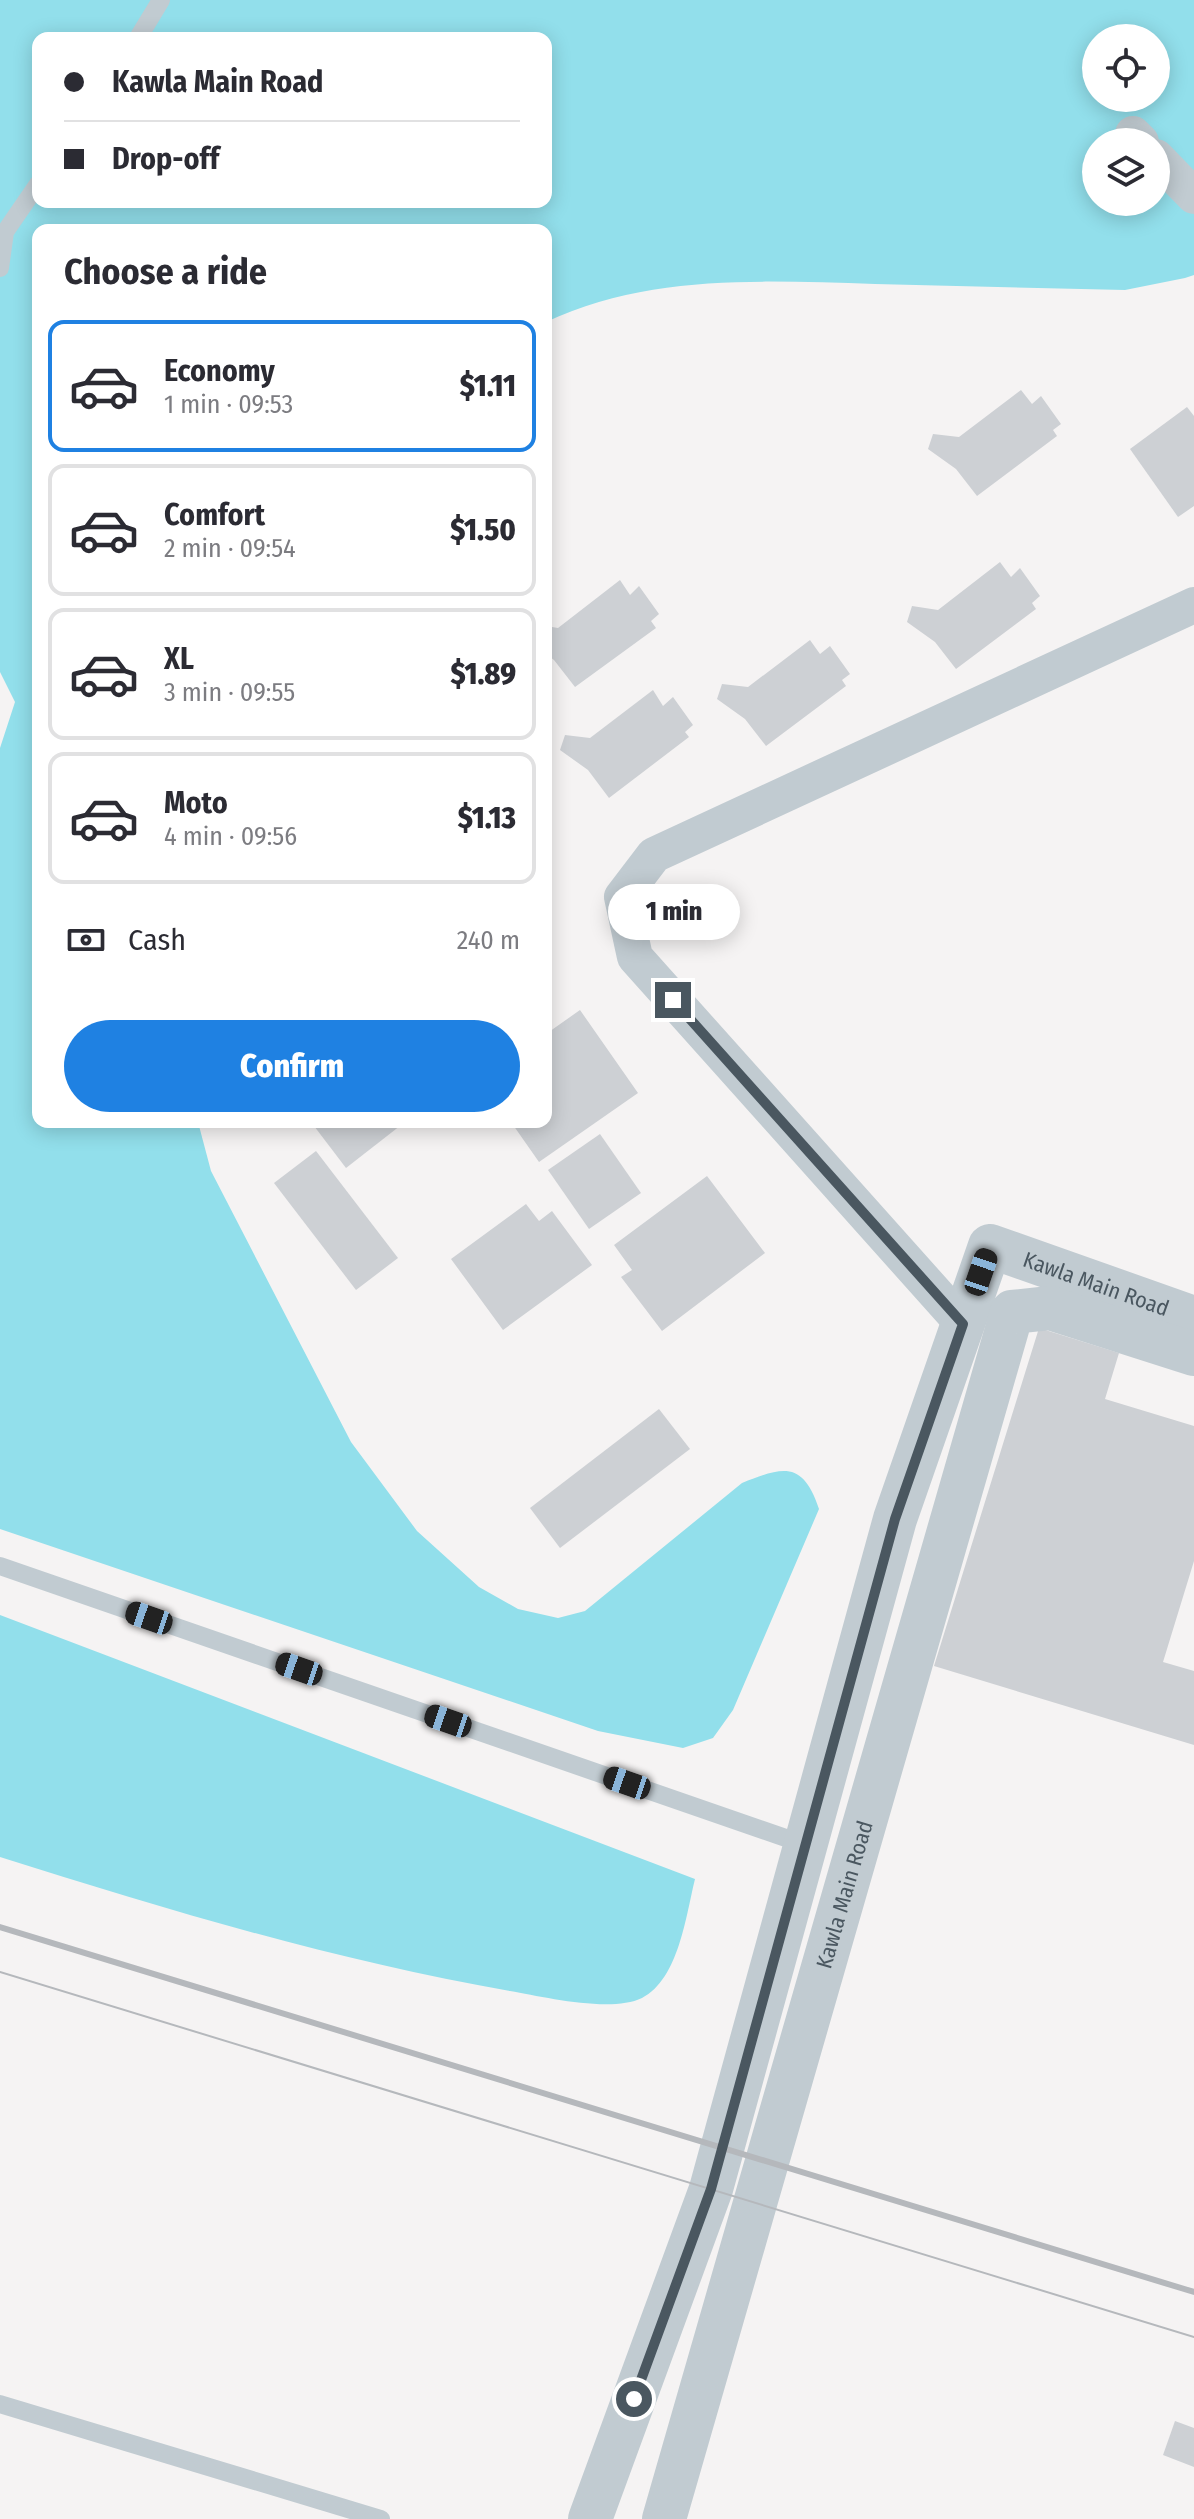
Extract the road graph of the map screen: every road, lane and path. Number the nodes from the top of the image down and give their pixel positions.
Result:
1 (161, 0) edge
2 (142, 32) edge
3 (1170, 172) edge
4 (32, 193) edge
5 (1194, 196) edge
6 (0, 268) edge
7 (1194, 605) edge
8 (1194, 1318) edge
9 (963, 1324) junction
10 (1194, 1354) edge
11 (0, 1566) edge
12 (806, 1845) junction
13 (0, 2404) edge
14 (381, 2519) edge
15 (590, 2519) edge
16 (664, 2519) edge

1 - 2 lane
3 - 5 street
4 - 6 lane
7 - 9 street
8 - 9 street, Kawla Main Road
9 - 12 street, Kawla Main Road
10 - 16 street, Kawla Main Road
11 - 12 lane
12 - 15 street, Kawla Main Road
13 - 14 lane

